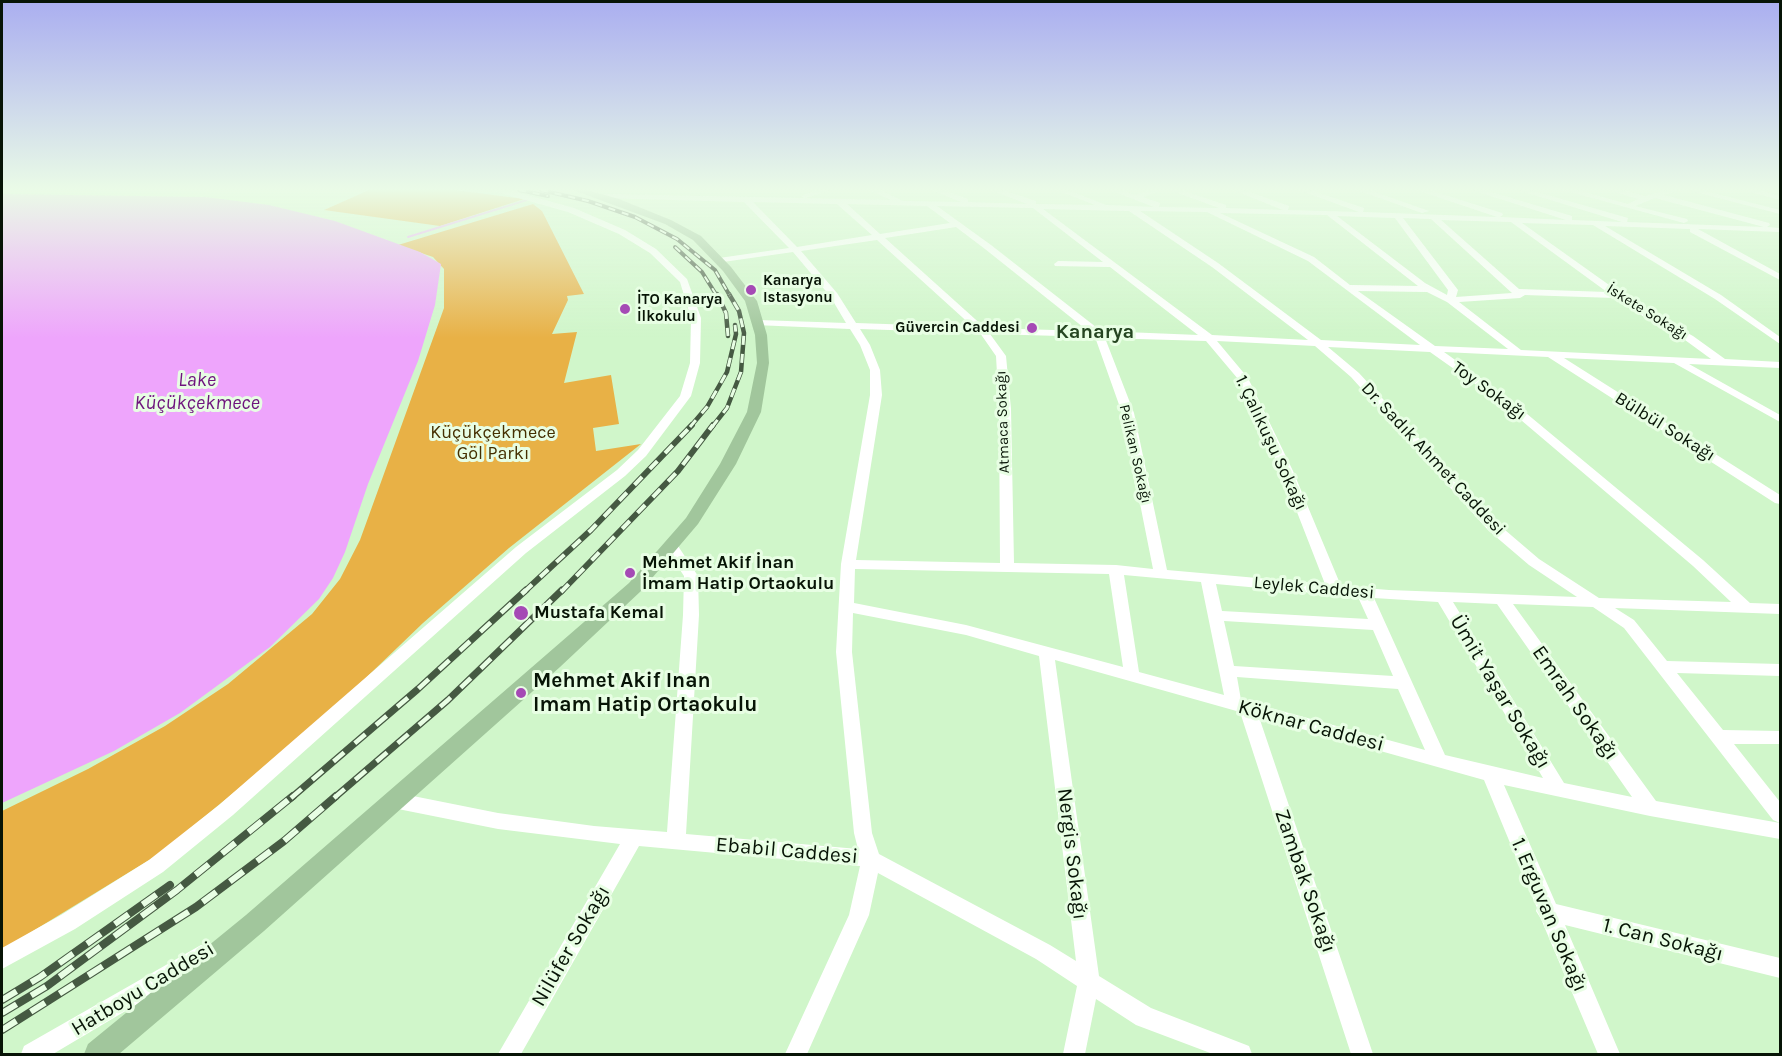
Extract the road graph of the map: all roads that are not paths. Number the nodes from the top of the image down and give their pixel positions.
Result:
1 (636, 239) edge
2 (697, 239) edge
3 (786, 239) edge
4 (870, 239) edge
5 (880, 239) edge
6 (977, 239) edge
7 (1079, 239) edge
8 (1176, 239) edge
9 (1270, 239) edge
10 (1361, 239) edge
11 (1415, 239) edge
12 (1462, 239) edge
13 (1541, 239) edge
14 (1619, 239) edge
15 (1711, 239) edge
16 (795, 250) junction
17 (719, 261) junction
18 (1058, 264) dead end
19 (1109, 265) junction
20 (1780, 277) edge
21 (1348, 288) junction
22 (1432, 289) junction
23 (1517, 291) junction
24 (1617, 295) junction
25 (1450, 300) junction
26 (758, 323) junction
27 (854, 327) junction
28 (983, 331) junction
29 (1099, 335) junction
30 (1209, 338) junction
31 (1780, 341) edge
32 (1318, 343) junction
33 (1430, 348) junction
34 (1518, 352) junction
35 (1550, 354) junction
36 (1674, 360) junction
37 (1723, 362) junction
38 (1780, 365) edge
39 (1780, 419) edge
40 (1780, 500) edge
41 (670, 546) junction
42 (848, 564) junction
43 (1007, 567) junction
44 (1116, 570) junction
45 (1161, 575) junction
46 (1208, 579) junction
47 (1335, 590) junction
48 (1364, 593) junction
49 (1442, 596) junction
50 (1501, 598) junction
51 (1592, 601) junction
52 (846, 607) junction
53 (1745, 607) junction
54 (1780, 609) edge
55 (1217, 616) junction
56 (1379, 625) junction
57 (1046, 652) junction
58 (1663, 667) junction
59 (1780, 670) edge
60 (1227, 671) junction
61 (1132, 676) junction
62 (1404, 683) junction
63 (1240, 706) junction
64 (1718, 736) junction
65 (1780, 737) edge
66 (1439, 760) junction
67 (1491, 775) junction
68 (1558, 788) junction
69 (393, 800) junction
70 (1650, 808) junction
71 (1780, 815) edge
72 (1780, 831) edge
73 (634, 837) junction
74 (676, 841) junction
75 (871, 859) junction
76 (1546, 911) junction
77 (255, 923) junction
78 (2, 959) edge
79 (1780, 968) edge
80 (1089, 982) junction
81 (32, 1054) edge
82 (98, 1054) edge
83 (508, 1054) edge
84 (796, 1054) edge
85 (1074, 1054) edge
86 (1241, 1054) edge
87 (1362, 1054) edge
88 (1609, 1054) edge

1 - 78 street
2 - 17 main road
3 - 16 street
4 - 16 street
5 - 28 street, Atmaca Sokağı
6 - 29 street
7 - 19 street, 1. Çalıkuşu Sokağı
8 - 32 street, Dr. Sadık Ahmet Caddesi
9 - 21 street, Toy Sokağı
10 - 22 street
11 - 25 street
12 - 23 street
13 - 24 street, İskete Sokağı
14 - 31 street
15 - 20 street
16 - 17 street
16 - 27 street
17 - 26 main road
18 - 19 street
19 - 30 street, 1. Çalıkuşu Sokağı
21 - 22 street
21 - 33 street, Toy Sokağı
22 - 25 street
23 - 24 street
23 - 25 street
24 - 37 street, İskete Sokağı
25 - 34 street
26 - 27 street
26 - 41 main road
27 - 28 street
27 - 42 street
28 - 29 street
28 - 43 street, Atmaca Sokağı
29 - 30 street
29 - 45 street, Pelikan Sokağı
30 - 32 street
30 - 47 street, 1. Çalıkuşu Sokağı
32 - 33 street
32 - 51 street, Dr. Sadık Ahmet Caddesi
33 - 34 street
33 - 53 street, Toy Sokağı
34 - 35 street
35 - 36 street
35 - 40 street, Bülbül Sokağı
36 - 37 street
36 - 39 street, İskete Sokağı
37 - 38 street
41 - 69 main road
41 - 74 street
42 - 43 street, Leylek Caddesi
42 - 52 street
43 - 44 street, Leylek Caddesi
44 - 45 street, Leylek Caddesi
44 - 61 street
45 - 46 street, Leylek Caddesi
46 - 47 street, Leylek Caddesi
46 - 55 street, Zambak Sokağı
47 - 48 street, Leylek Caddesi
48 - 49 street, Leylek Caddesi
48 - 56 street
49 - 50 street, Leylek Caddesi
49 - 68 street, Ümit Yaşar Sokağı
50 - 51 street, Leylek Caddesi
50 - 70 street, Emrah Sokağı
51 - 53 street, Leylek Caddesi
51 - 58 street, Dr. Sadık Ahmet Caddesi
52 - 57 street, Köknar Caddesi
52 - 75 street
53 - 54 street, Leylek Caddesi
55 - 56 street
55 - 60 street, Zambak Sokağı
56 - 62 street
57 - 61 street, Köknar Caddesi
57 - 80 street, Nergis Sokağı
58 - 59 street
58 - 64 street, Dr. Sadık Ahmet Caddesi
60 - 62 street
60 - 63 street, Zambak Sokağı
61 - 63 street, Köknar Caddesi
62 - 66 street
63 - 66 street, Köknar Caddesi
63 - 87 street, Zambak Sokağı
64 - 65 street
64 - 71 street, Dr. Sadık Ahmet Caddesi
66 - 67 street, Köknar Caddesi
67 - 68 street, Köknar Caddesi
67 - 76 street, 1. Erguvan Sokağı
68 - 70 street, Köknar Caddesi
69 - 73 street, Ebabil Caddesi
69 - 77 main road
70 - 72 street, Köknar Caddesi
73 - 74 street, Ebabil Caddesi
73 - 83 street, Nilüfer Sokağı
74 - 75 street, Ebabil Caddesi
75 - 80 street, Ebabil Caddesi
75 - 84 street
76 - 79 street, 1. Can Sokağı
76 - 88 street, 1. Erguvan Sokağı
77 - 81 street, Hatboyu Caddesi
77 - 82 main road
80 - 85 street, Nergis Sokağı
80 - 86 street, Ebabil Caddesi

